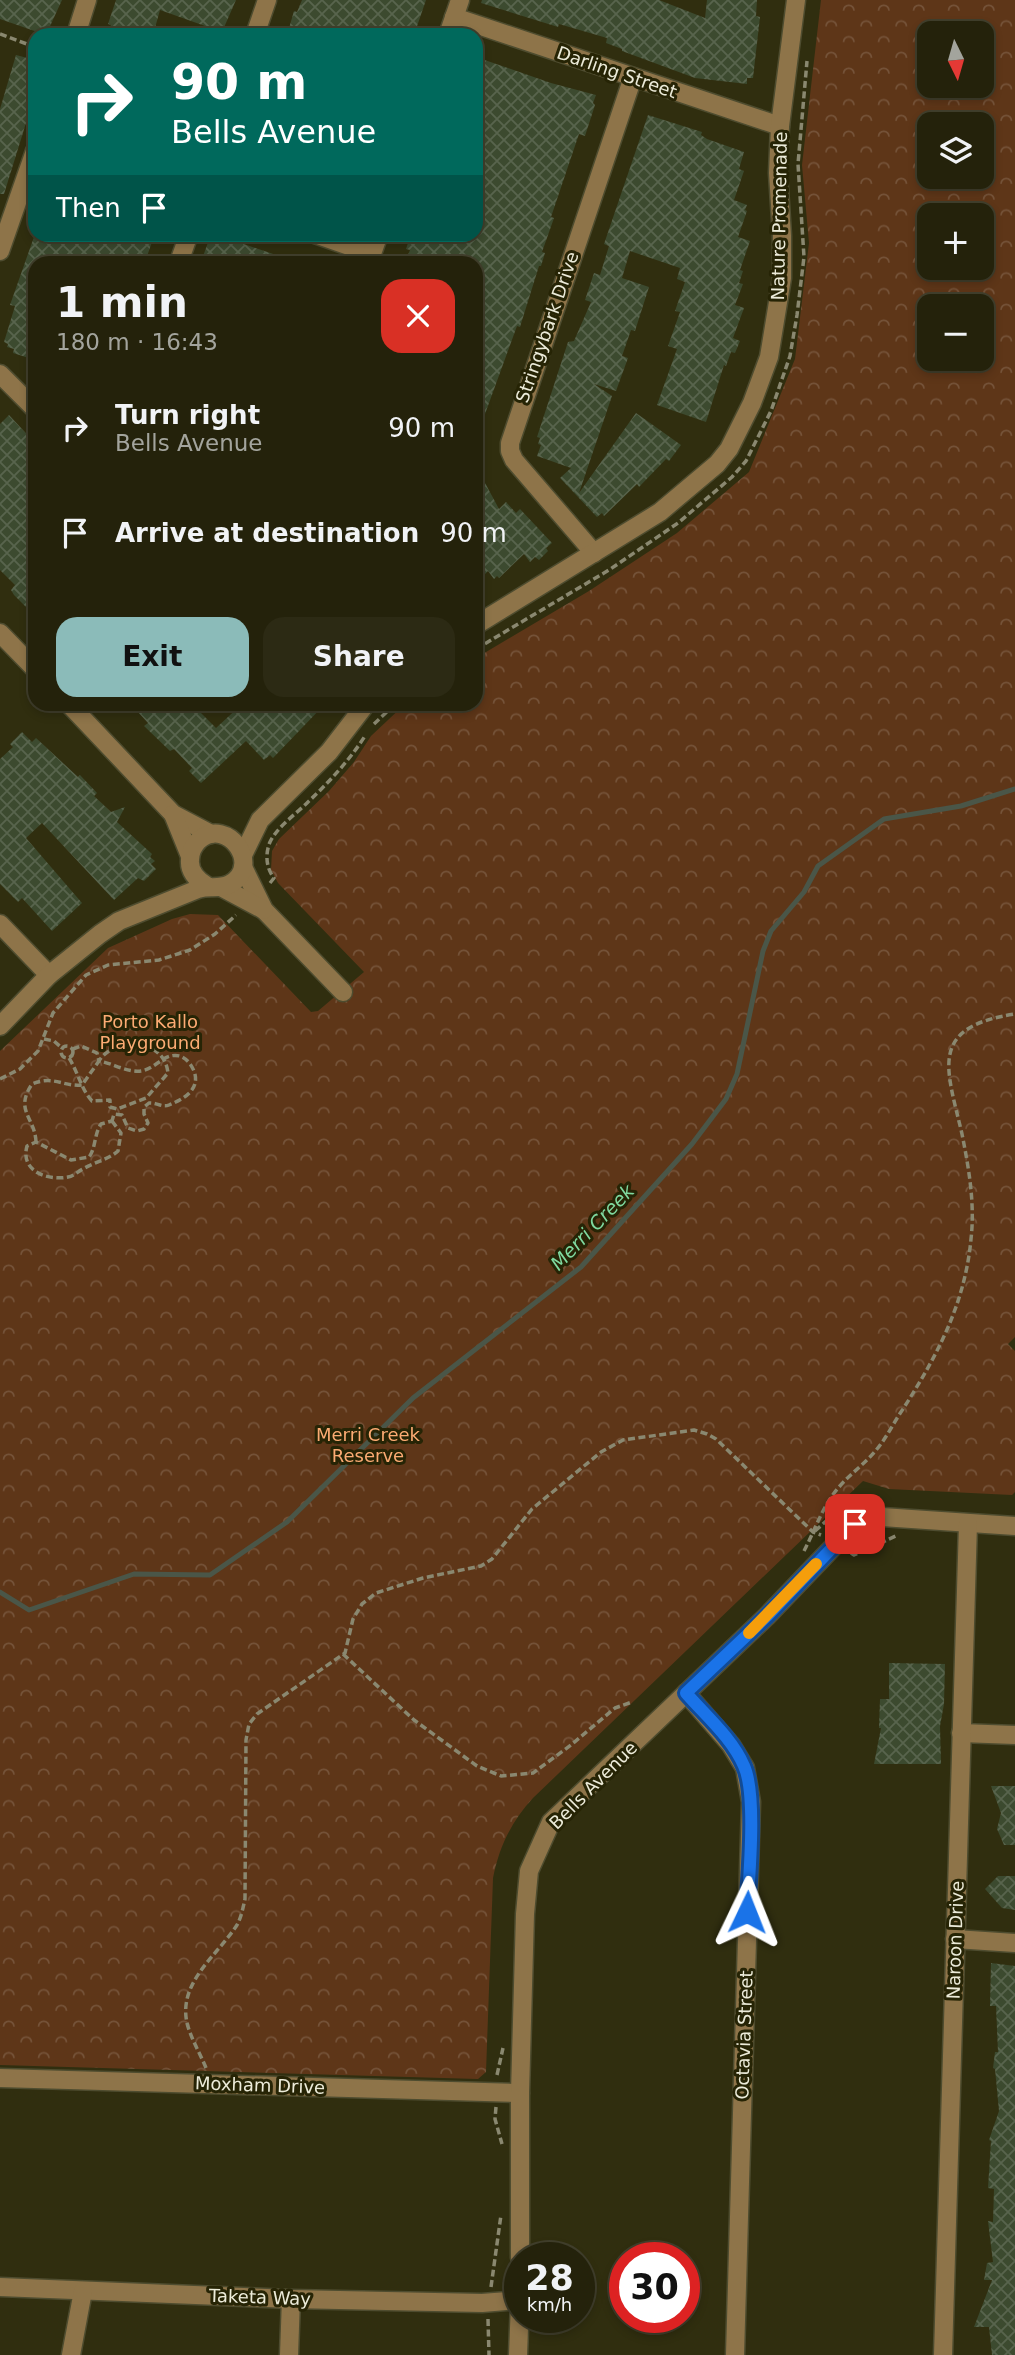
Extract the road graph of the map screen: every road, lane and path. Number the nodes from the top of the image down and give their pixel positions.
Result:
1 (87, 0) edge
2 (267, 0) edge
3 (796, 0) edge
4 (457, 9) edge
5 (78, 28) edge
6 (257, 28) edge
7 (450, 28) edge
8 (0, 34) edge
9 (28, 44) edge
10 (808, 54) dead end
11 (633, 77) junction
12 (780, 126) junction
13 (28, 168) edge
14 (4, 228) edge
15 (334, 242) edge
16 (0, 251) edge
17 (366, 256) edge
18 (0, 374) edge
19 (28, 402) edge
20 (594, 553) junction
21 (483, 621) edge
22 (0, 633) edge
23 (483, 645) edge
24 (28, 662) edge
25 (76, 711) edge
26 (361, 711) edge
27 (388, 711) edge
28 (173, 814) junction
29 (260, 820) junction
30 (218, 835) junction
31 (190, 858) junction
32 (243, 861) junction
33 (214, 887) junction
34 (168, 900) junction
35 (261, 903) junction
36 (243, 908) dead end
37 (0, 924) edge
38 (49, 975) junction
39 (343, 992) dead end
40 (1015, 1014) edge
41 (0, 1026) edge
42 (44, 1039) junction
43 (62, 1048) junction
44 (73, 1049) junction
45 (69, 1058) junction
46 (164, 1058) junction
47 (99, 1061) junction
48 (0, 1079) edge
49 (82, 1084) junction
50 (147, 1101) junction
51 (116, 1112) junction
52 (112, 1121) junction
53 (36, 1142) junction
54 (919, 1519) junction
55 (968, 1524) junction
56 (1015, 1526) edge
57 (813, 1532) junction
58 (836, 1542) junction
59 (801, 1556) dead end
60 (344, 1654) junction
61 (686, 1693) junction
62 (632, 1702) dead end
63 (961, 1733) junction
64 (1015, 1735) edge
65 (955, 1939) junction
66 (1015, 1943) edge
67 (505, 2041) dead end
68 (0, 2078) edge
69 (212, 2084) junction
70 (497, 2091) junction
71 (520, 2092) junction
72 (502, 2145) dead end
73 (501, 2211) dead end
74 (520, 2242) edge
75 (0, 2287) edge
76 (83, 2291) junction
77 (291, 2299) junction
78 (489, 2302) junction
79 (504, 2302) edge
80 (518, 2333) edge
81 (71, 2355) edge
82 (289, 2355) edge
83 (489, 2355) edge
84 (517, 2355) edge
85 (735, 2355) edge
86 (943, 2355) edge

1 - 5 street
2 - 6 street
3 - 12 street, Nature Promenade
4 - 7 street
4 - 11 street, Darling Street
8 - 9 path
10 - 23 path
11 - 12 street, Darling Street
11 - 20 street, Stringybark Drive
12 - 20 street, Nature Promenade
13 - 14 street
14 - 16 street
15 - 17 street
18 - 19 street
20 - 21 street, Nature Promenade
22 - 24 street
25 - 28 street
26 - 29 street
27 - 35 path
28 - 30 street
28 - 31 street
29 - 30 street
29 - 32 street
30 - 31 street
30 - 32 street
31 - 33 street
31 - 34 street
32 - 33 street
32 - 35 street
33 - 34 street
33 - 35 street
34 - 38 street
35 - 39 street
36 - 42 path
37 - 38 street
38 - 41 street
40 - 57 path
42 - 43 path
42 - 48 path
43 - 44 path
43 - 45 path
44 - 45 path
44 - 47 path
45 - 49 path
46 - 47 path
46 - 47 path
46 - 50 path
46 - 50 path
47 - 49 path
49 - 51 path
49 - 53 path
50 - 51 path
50 - 51 path
51 - 52 path
52 - 53 path
52 - 53 path
54 - 55 street
54 - 58 street, Bells Avenue
54 - 58 path
55 - 56 street
55 - 63 street, Naroon Drive
57 - 58 path
57 - 59 path
57 - 60 path
58 - 61 street, Bells Avenue
60 - 62 path
60 - 69 path
61 - 71 street, Bells Avenue
61 - 85 street, Octavia Street
63 - 64 street
63 - 65 street, Naroon Drive
65 - 66 street
65 - 86 street, Naroon Drive
67 - 70 path
68 - 69 street, Moxham Drive
69 - 70 street, Moxham Drive
70 - 71 street, Moxham Drive
70 - 72 path
71 - 74 street, Bells Avenue
73 - 78 path
75 - 76 street, Taketa Way
76 - 77 street, Taketa Way
76 - 81 street
77 - 78 street, Taketa Way
77 - 82 street
78 - 79 street, Taketa Way
78 - 83 path
80 - 84 street

